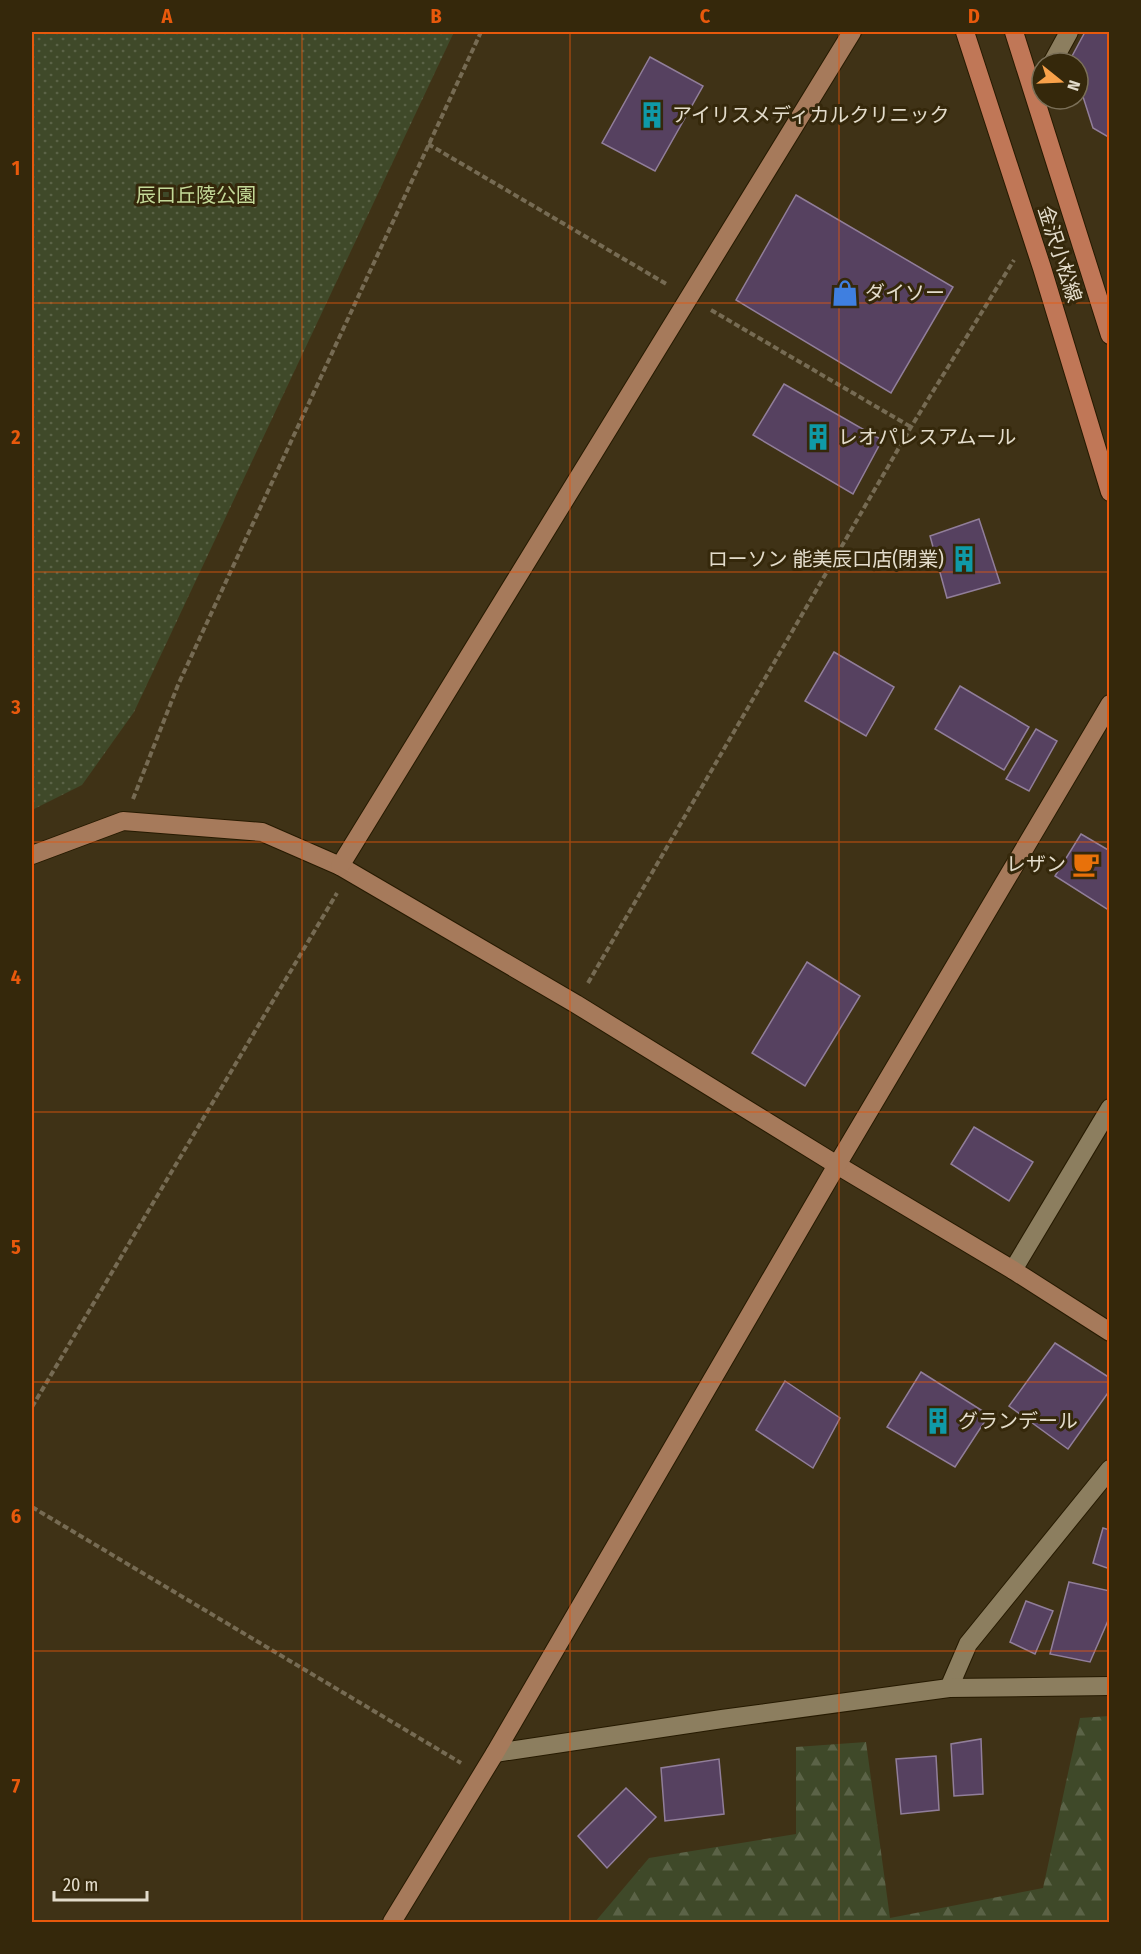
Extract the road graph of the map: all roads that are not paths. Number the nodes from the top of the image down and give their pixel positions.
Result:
1 (852, 32) edge
2 (965, 32) edge
3 (1014, 32) edge
4 (1069, 32) edge
5 (1059, 51) edge
6 (1030, 69) edge
7 (1045, 111) edge
8 (1110, 334) edge
9 (1110, 492) edge
10 (1110, 704) edge
11 (32, 855) edge
12 (340, 866) junction
13 (1110, 1108) edge
14 (837, 1165) junction
15 (1013, 1270) junction
16 (1110, 1332) edge
17 (1110, 1470) edge
18 (1110, 1686) edge
19 (949, 1688) junction
20 (495, 1753) junction
21 (392, 1923) edge

1 - 12 street
2 - 9 main road, 金沢小松線
3 - 6 main road, 金沢小松線
4 - 5 street
7 - 8 main road, 金沢小松線
10 - 14 street
11 - 12 street
12 - 14 street
13 - 15 street
14 - 15 street
14 - 20 street
15 - 16 street
17 - 19 street
18 - 19 street
19 - 20 street
20 - 21 street

